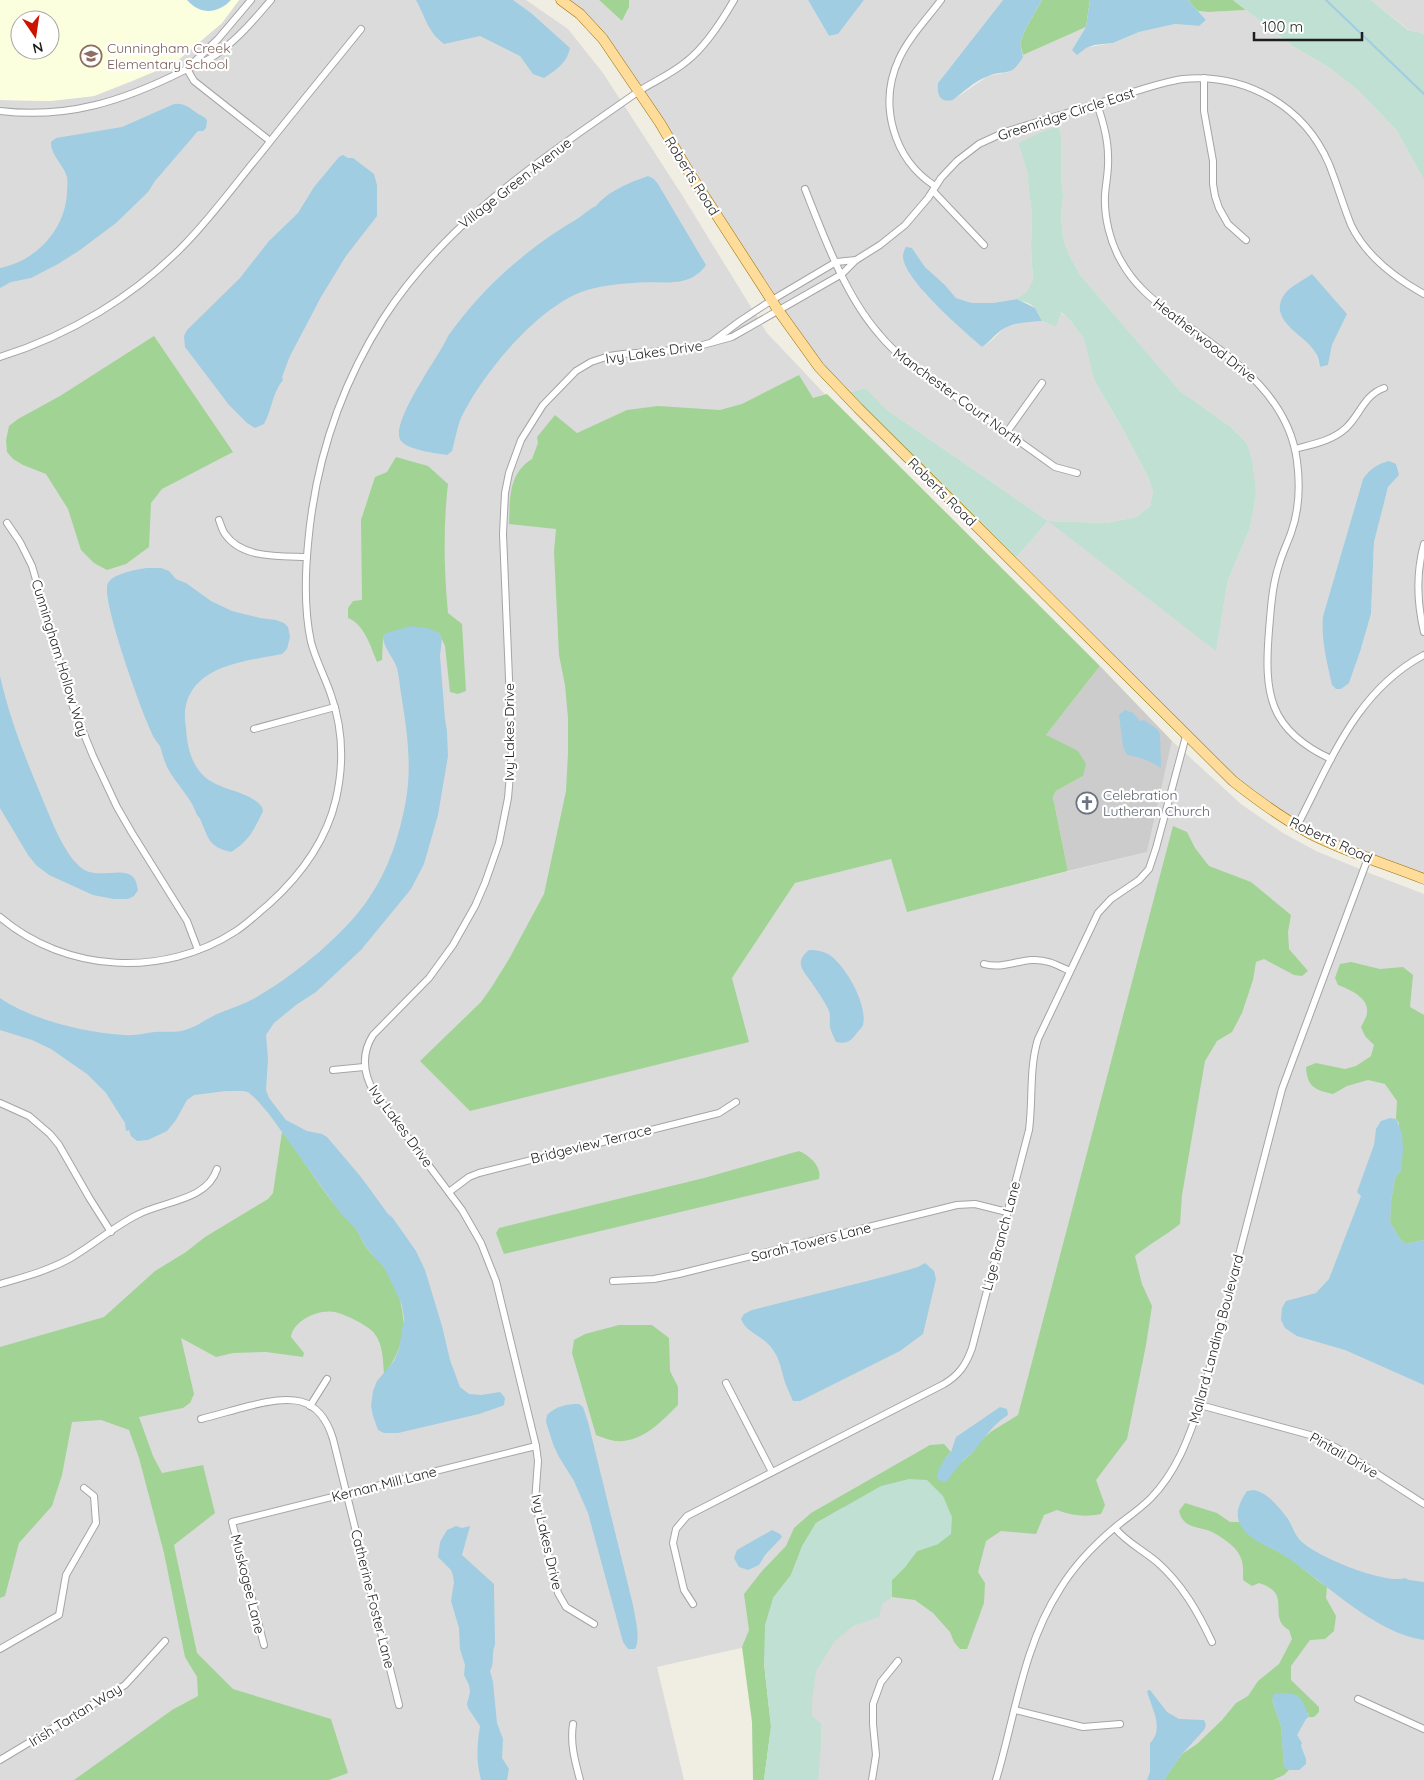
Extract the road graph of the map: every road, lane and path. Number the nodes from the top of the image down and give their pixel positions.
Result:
1 (250, 0) edge
2 (271, 0) edge
3 (561, 0) edge
4 (734, 0) edge
5 (941, 0) edge
6 (361, 29) dead end
7 (187, 68) junction
8 (1204, 78) junction
9 (639, 92) junction
10 (1097, 104) junction
11 (0, 111) edge
12 (270, 141) junction
13 (805, 189) dead end
14 (934, 189) junction
15 (1246, 240) dead end
16 (984, 245) dead end
17 (856, 260) junction
18 (836, 262) junction
19 (842, 274) junction
20 (1424, 294) edge
21 (772, 300) junction
22 (778, 310) junction
23 (709, 344) junction
24 (0, 357) edge
25 (1042, 383) dead end
26 (1384, 388) dead end
27 (1007, 432) junction
28 (1295, 449) junction
29 (1077, 473) dead end
30 (219, 520) dead end
31 (7, 523) dead end
32 (1424, 544) edge
33 (306, 557) junction
34 (1424, 632) edge
35 (1424, 655) edge
36 (335, 707) junction
37 (254, 729) dead end
38 (1186, 736) junction
39 (1332, 759) junction
40 (1297, 826) junction
41 (1368, 858) junction
42 (1424, 879) edge
43 (0, 917) edge
44 (198, 950) junction
45 (984, 964) dead end
46 (1070, 972) junction
47 (364, 1066) junction
48 (333, 1070) dead end
49 (736, 1102) dead end
50 (0, 1103) edge
51 (217, 1169) dead end
52 (450, 1192) junction
53 (1007, 1212) junction
54 (111, 1232) junction
55 (613, 1281) dead end
56 (0, 1284) edge
57 (327, 1378) dead end
58 (726, 1383) dead end
59 (1200, 1404) junction
60 (310, 1406) junction
61 (201, 1419) dead end
62 (536, 1446) junction
63 (772, 1472) junction
64 (84, 1488) dead end
65 (347, 1493) junction
66 (1424, 1504) edge
67 (232, 1522) joint
68 (1114, 1528) junction
69 (694, 1604) dead end
70 (594, 1624) dead end
71 (165, 1641) dead end
72 (1212, 1642) dead end
73 (264, 1645) dead end
74 (0, 1649) edge
75 (898, 1660) dead end
76 (1358, 1699) dead end
77 (399, 1705) dead end
78 (1015, 1710) junction
79 (574, 1724) dead end
80 (1120, 1724) dead end
81 (1424, 1729) edge
82 (0, 1760) edge
83 (580, 1780) edge
84 (872, 1780) edge
85 (996, 1780) edge

1 - 7 street
2 - 7 street
3 - 9 main road, Roberts Road
4 - 9 street, Village Green Avenue
5 - 14 street
6 - 12 street
7 - 11 street
7 - 12 street
8 - 10 street, Greenridge Circle East
8 - 15 street
8 - 20 street, Greenridge Circle East
9 - 21 main road, Roberts Road
9 - 33 street, Village Green Avenue
10 - 14 street, Greenridge Circle East
10 - 28 street, Heatherwood Drive
12 - 24 street
13 - 18 street, Manchester Court North
14 - 16 street
14 - 17 street, Greenridge Circle East
17 - 18 street, Greenridge Circle East
17 - 19 street, Greenridge Circle East
18 - 19 street, Manchester Court North
18 - 21 street, Greenridge Circle East
19 - 22 street, Greenridge Circle East
19 - 27 street, Manchester Court North
21 - 22 main road, Roberts Road
21 - 23 street, Ivy Lakes Drive
22 - 23 street, Ivy Lakes Drive
22 - 38 main road, Roberts Road
23 - 47 street, Ivy Lakes Drive
25 - 27 street
26 - 28 street
27 - 29 street, Manchester Court North
28 - 39 street, Heatherwood Drive
30 - 33 street
31 - 44 street, Cunningham Hollow Way
32 - 34 street
33 - 36 street, Village Green Avenue
35 - 39 street
36 - 37 street
36 - 44 street, Village Green Avenue
38 - 40 main road, Roberts Road
38 - 46 street, Lige Branch Lane
39 - 40 street
40 - 41 main road, Roberts Road
41 - 42 main road, Roberts Road
41 - 59 street, Mallard Landing Boulevard
43 - 44 street, Village Green Avenue
45 - 46 street
46 - 53 street, Lige Branch Lane
47 - 48 street
47 - 52 street, Ivy Lakes Drive
49 - 52 street, Bridgeview Terrace
50 - 54 street
51 - 54 street
52 - 62 street, Ivy Lakes Drive
53 - 55 street, Sarah Towers Lane
53 - 63 street, Lige Branch Lane
54 - 56 street
57 - 60 street
58 - 63 street
59 - 66 street, Pintail Drive
59 - 68 street, Mallard Landing Boulevard
60 - 61 street
60 - 65 street, Catherine Foster Lane
62 - 65 street, Kernan Mill Lane
62 - 70 street, Ivy Lakes Drive
63 - 69 street, Lige Branch Lane
64 - 74 street
65 - 67 street, Kernan Mill Lane
65 - 77 street, Catherine Foster Lane
67 - 73 street, Muskogee Lane
68 - 72 street
68 - 78 street, Mallard Landing Boulevard
71 - 82 street, Irish Tartan Way
75 - 84 street
76 - 81 street
78 - 80 street
78 - 85 street, Mallard Landing Boulevard
79 - 83 street

